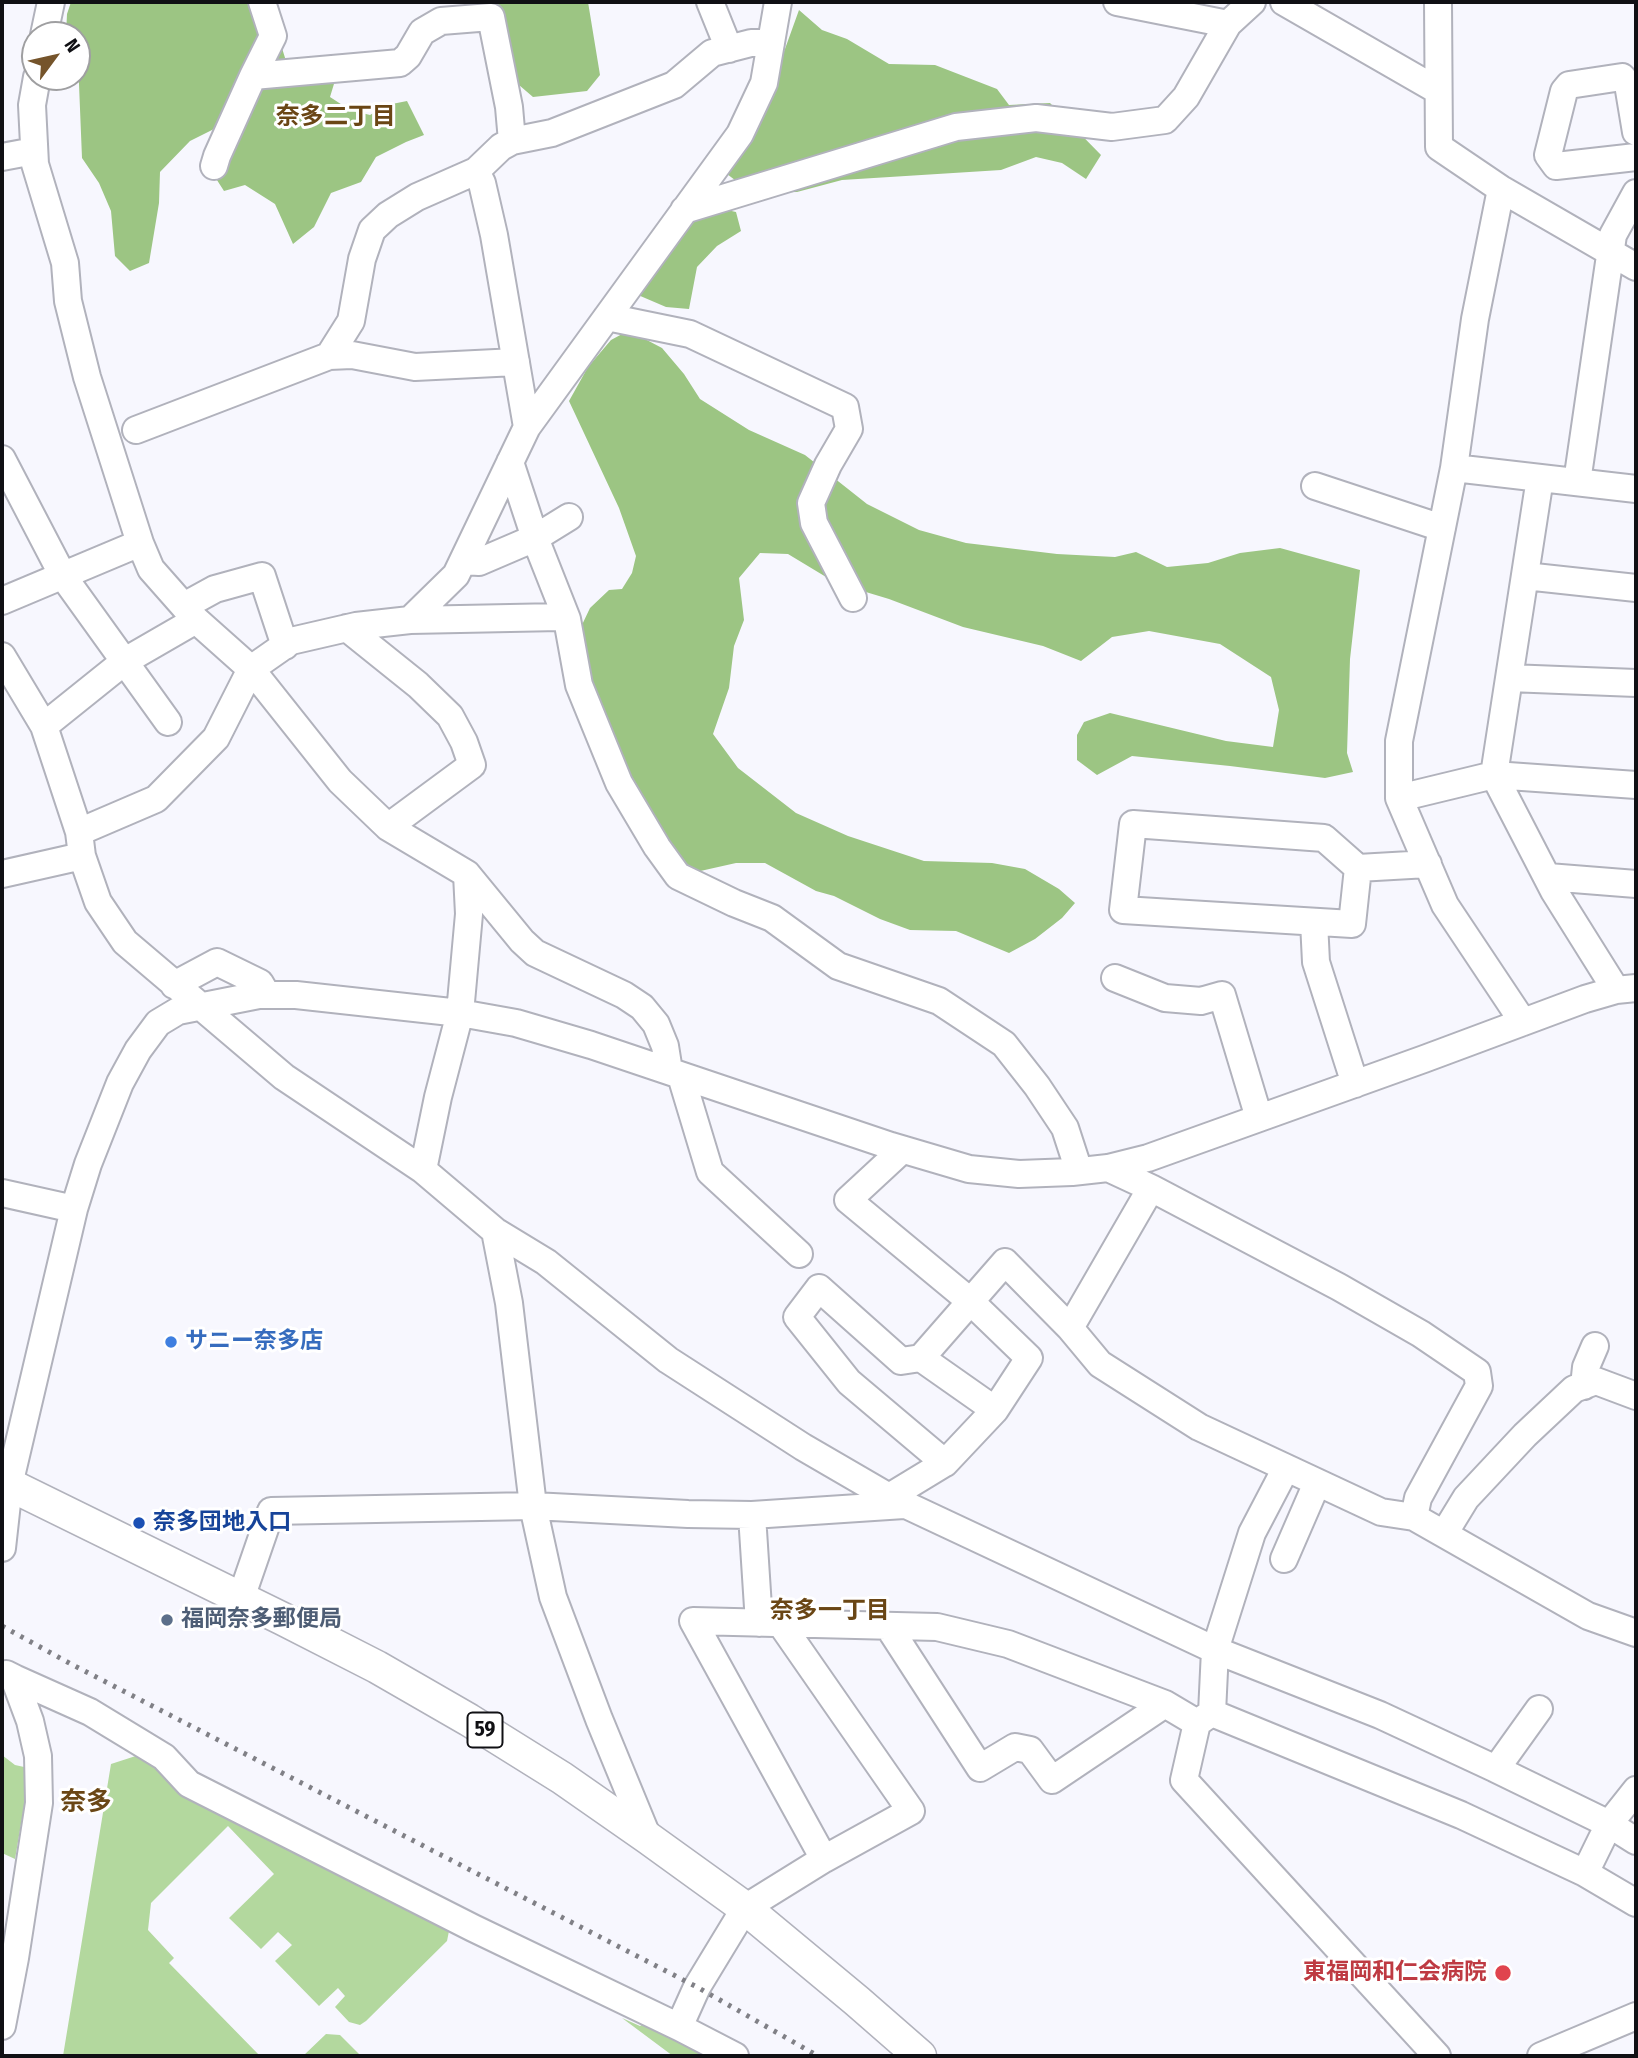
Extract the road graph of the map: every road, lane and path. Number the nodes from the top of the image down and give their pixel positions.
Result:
1 (51, 2) edge
2 (262, 2) edge
3 (710, 2) edge
4 (778, 2) edge
5 (1117, 2) edge
6 (1252, 2) edge
7 (1284, 2) edge
8 (1438, 2) edge
9 (47, 21) edge
10 (1228, 24) junction
11 (771, 43) junction
12 (729, 49) junction
13 (253, 76) junction
14 (1437, 90) junction
15 (34, 91) edge
16 (1636, 132) edge
17 (512, 141) junction
18 (34, 151) junction
19 (2, 157) edge
20 (1636, 157) edge
21 (214, 166) dead end
22 (476, 170) junction
23 (1501, 189) junction
24 (1636, 193) edge
25 (684, 211) junction
26 (1610, 253) junction
27 (1636, 267) edge
28 (607, 317) junction
29 (329, 356) junction
30 (516, 362) junction
31 (527, 427) junction
32 (136, 430) dead end
33 (2, 459) edge
34 (510, 462) junction
35 (1454, 468) junction
36 (1540, 478) junction
37 (1577, 482) junction
38 (1315, 486) dead end
39 (1636, 489) edge
40 (569, 517) dead end
41 (1442, 528) junction
42 (535, 538) junction
43 (140, 542) junction
44 (463, 561) junction
45 (63, 576) junction
46 (1525, 576) junction
47 (1636, 588) edge
48 (853, 598) dead end
49 (2, 601) edge
50 (190, 613) junction
51 (567, 619) junction
52 (410, 620) junction
53 (347, 628) junction
54 (285, 646) junction
55 (2, 656) edge
56 (125, 661) junction
57 (251, 668) junction
58 (1509, 678) junction
59 (1636, 683) edge
60 (168, 722) dead end
61 (44, 726) junction
62 (1494, 775) junction
63 (1636, 785) edge
64 (1399, 798) junction
65 (388, 827) junction
66 (80, 844) junction
67 (1428, 864) junction
68 (1358, 868) junction
69 (2, 874) edge
70 (467, 874) junction
71 (1548, 877) junction
72 (1636, 884) edge
73 (1314, 922) junction
74 (1115, 978) dead end
75 (174, 985) junction
76 (1626, 989) edge
77 (267, 995) junction
78 (198, 1006) junction
79 (460, 1013) junction
80 (1523, 1022) junction
81 (675, 1074) junction
82 (1355, 1084) junction
83 (1259, 1118) junction
84 (902, 1150) junction
85 (1108, 1168) junction
86 (423, 1170) junction
87 (1079, 1171) junction
88 (1151, 1188) junction
89 (2, 1193) edge
90 (74, 1209) junction
91 (495, 1231) junction
92 (799, 1254) dead end
93 (971, 1301) junction
94 (1070, 1328) junction
95 (1595, 1346) dead end
96 (921, 1357) junction
97 (1584, 1386) junction
98 (1636, 1396) edge
99 (996, 1410) junction
100 (944, 1463) junction
101 (1286, 1468) junction
102 (5, 1483) edge
103 (1317, 1483) junction
104 (897, 1501) junction
105 (533, 1506) junction
106 (752, 1514) junction
107 (1414, 1517) junction
108 (1444, 1534) junction
109 (2, 1548) edge
110 (1284, 1559) dead end
111 (241, 1598) junction
112 (770, 1624) junction
113 (888, 1626) junction
114 (1636, 1633) edge
115 (1215, 1650) junction
116 (8, 1675) edge
117 (1165, 1704) junction
118 (1539, 1709) dead end
119 (1204, 1718) junction
120 (1496, 1769) junction
121 (1636, 1790) edge
122 (1609, 1824) junction
123 (648, 1838) junction
124 (1636, 1841) edge
125 (824, 1860) junction
126 (1585, 1873) junction
127 (1636, 1903) edge
128 (745, 1909) junction
129 (1636, 2016) edge
130 (2, 2026) edge
131 (680, 2027) junction
132 (735, 2056) edge
133 (920, 2056) edge
134 (1437, 2056) edge
135 (1541, 2056) edge

1 - 9 street
2 - 13 street
3 - 12 street
4 - 11 street
5 - 10 street
6 - 10 street
7 - 14 street
8 - 14 street
10 - 25 street
11 - 12 street
11 - 25 street
12 - 17 street
13 - 17 street
13 - 21 street
14 - 23 street
15 - 18 street
16 - 20 street
17 - 22 street
18 - 19 street
18 - 43 street
22 - 29 street
22 - 30 street
23 - 26 street
23 - 35 street
24 - 26 street
25 - 28 street
26 - 27 street
26 - 37 street
28 - 31 street
28 - 48 street
29 - 30 street
29 - 32 street
30 - 31 street
31 - 34 street
33 - 45 street
34 - 42 street
34 - 44 street
35 - 36 street
35 - 41 street
36 - 37 street
36 - 46 street
37 - 39 street
38 - 41 street
40 - 42 street
41 - 64 street
42 - 44 street
42 - 51 street
43 - 45 street
43 - 50 street
44 - 52 street
45 - 49 street
45 - 56 street
46 - 47 street
46 - 58 street
50 - 54 street
50 - 56 street
50 - 57 street
51 - 52 street
51 - 87 street
52 - 53 street
53 - 54 street
53 - 65 street
54 - 57 street
55 - 61 street
56 - 60 street
56 - 61 street
57 - 65 street
57 - 66 street
58 - 59 street
58 - 62 street
61 - 66 street
62 - 63 street
62 - 64 street
62 - 71 street
64 - 67 street
65 - 70 street
66 - 69 street
66 - 75 street
67 - 68 street
67 - 80 street
68 - 73 street
68 - 73 street
70 - 79 street
70 - 81 street
71 - 72 street
71 - 76 street
73 - 82 street
74 - 83 street
75 - 77 street
75 - 78 street
76 - 80 street
77 - 78 street
77 - 79 street
78 - 86 street
78 - 90 street
79 - 81 street
79 - 86 street
80 - 82 street
81 - 84 street
81 - 92 street
82 - 83 street
83 - 85 street
84 - 87 street
84 - 93 street
85 - 87 street
85 - 88 street
86 - 91 street
88 - 94 street
88 - 107 street
89 - 90 street
90 - 102 street
91 - 104 street
91 - 105 street
93 - 94 street
93 - 96 street
93 - 99 street
94 - 101 street
95 - 97 street
96 - 99 street
96 - 100 street
97 - 98 street
97 - 108 street
99 - 100 street
100 - 104 street
101 - 103 street
101 - 115 street
102 - 109 street
102 - 111 main road, 59
103 - 107 street
103 - 110 street
104 - 106 street
104 - 115 street
105 - 106 street
105 - 111 street
105 - 123 street
106 - 112 street
107 - 108 street
108 - 114 street
111 - 123 main road, 59
112 - 113 street
112 - 125 street
112 - 125 street
113 - 117 street
113 - 117 street
115 - 119 street
115 - 120 street
116 - 130 street
116 - 131 street
117 - 119 street
118 - 120 street
119 - 126 street
119 - 134 street
120 - 122 street
121 - 122 street
122 - 124 street
122 - 126 street
123 - 128 main road, 59
125 - 128 street
126 - 127 street
128 - 131 street
128 - 133 main road, 59
129 - 135 street
131 - 132 street

